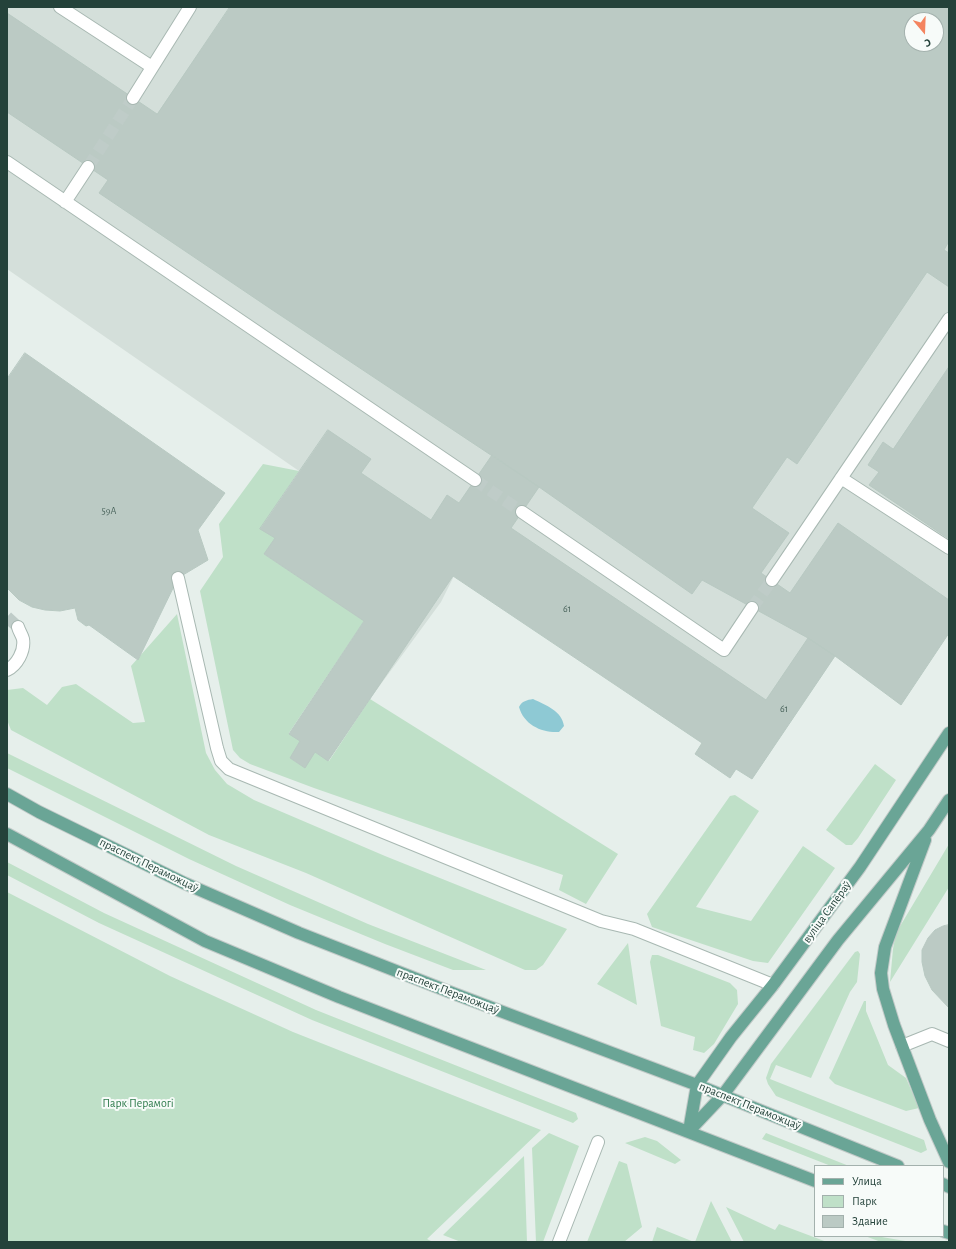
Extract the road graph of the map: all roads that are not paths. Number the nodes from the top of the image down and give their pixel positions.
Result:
1 (60, 7) edge
2 (190, 7) edge
3 (152, 67) junction
4 (133, 98) tunnel mouth
5 (7, 162) edge
6 (88, 167) tunnel mouth
7 (65, 202) junction
8 (949, 319) edge
9 (841, 478) junction
10 (475, 480) tunnel mouth
11 (522, 512) tunnel mouth
12 (949, 548) edge
13 (178, 578) dead end
14 (772, 580) tunnel mouth
15 (752, 608) tunnel mouth
16 (18, 627) tunnel mouth
17 (7, 670) edge
18 (949, 733) edge
19 (7, 794) edge
20 (949, 800) edge
21 (929, 830) junction
22 (7, 834) edge
23 (774, 985) junction
24 (949, 1041) edge
25 (902, 1046) junction
26 (697, 1085) junction
27 (724, 1095) junction
28 (689, 1131) junction
29 (598, 1142) dead end
30 (949, 1162) edge
31 (896, 1165) edge
32 (814, 1180) edge
33 (559, 1242) edge

1 - 3 lane
2 - 3 lane
3 - 4 lane
5 - 7 lane
6 - 7 lane
7 - 10 lane
8 - 9 lane
9 - 12 lane
9 - 14 lane
11 - 15 lane
13 - 23 lane
16 - 17 lane
18 - 23 main road, вуліца Сапёраў
19 - 26 main road, праспект Пераможцаў
20 - 21 main road, вуліца Сапёраў
21 - 25 main road
21 - 27 main road, вуліца Сапёраў
22 - 28 main road
23 - 26 main road, вуліца Сапёраў
24 - 25 lane
25 - 30 main road
26 - 27 main road, праспект Пераможцаў
26 - 28 main road
27 - 28 main road, вуліца Сапёраў
27 - 31 main road, праспект Пераможцаў
28 - 32 main road
29 - 33 lane

